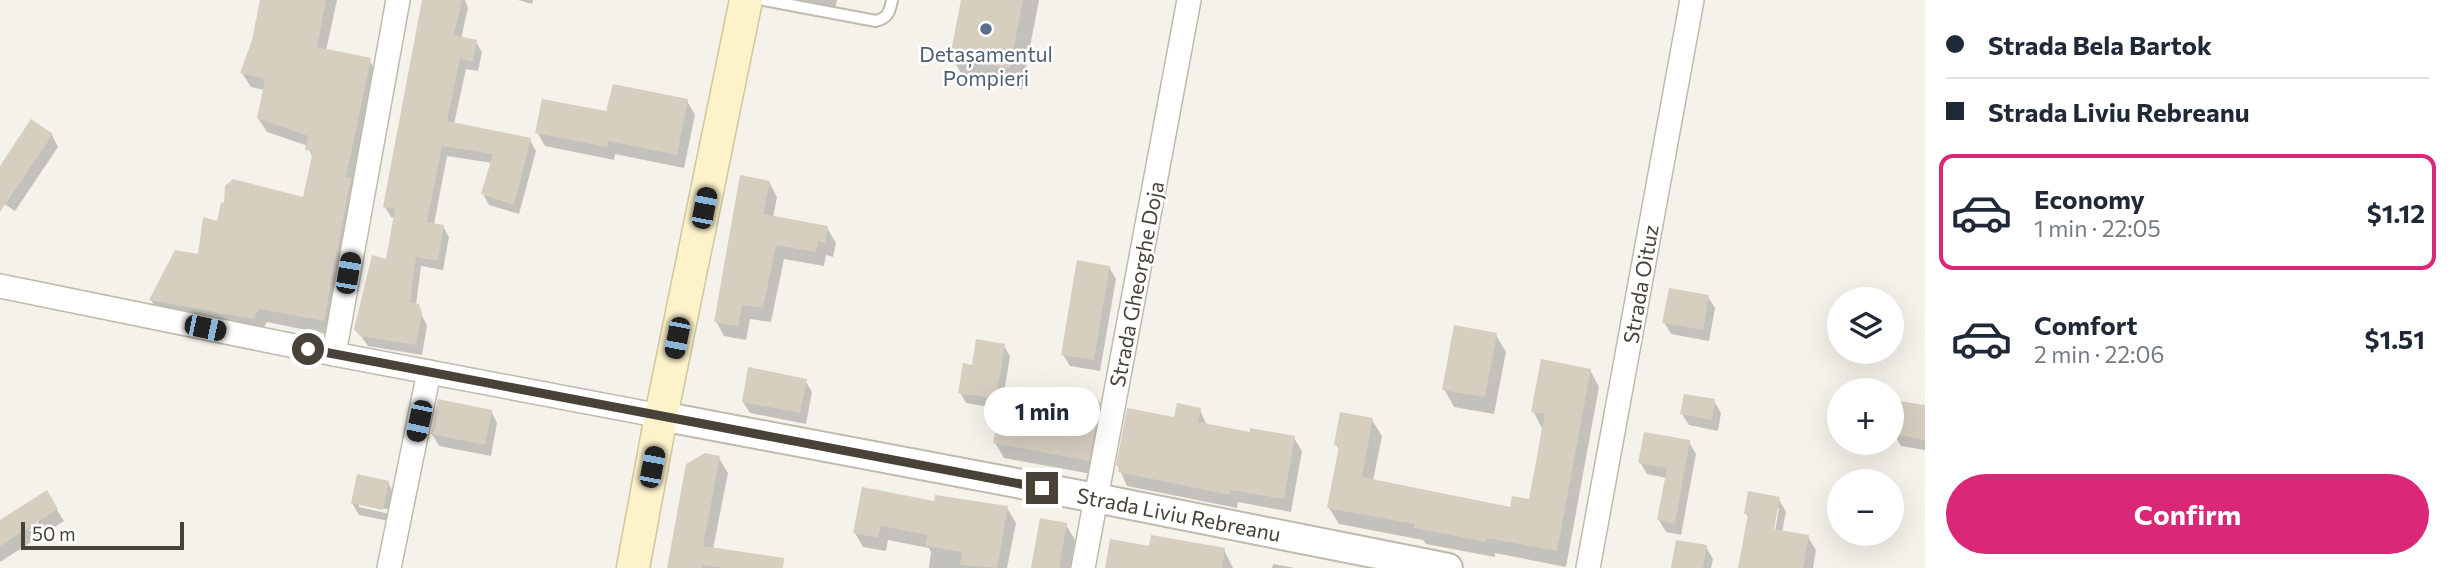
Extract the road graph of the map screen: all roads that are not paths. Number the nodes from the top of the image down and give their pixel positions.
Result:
1 (398, 0) edge
2 (746, 0) edge
3 (764, 0) edge
4 (892, 0) edge
5 (1189, 0) edge
6 (1692, 0) edge
7 (0, 285) edge
8 (334, 354) junction
9 (429, 372) junction
10 (661, 416) junction
11 (1096, 498) junction
12 (389, 568) edge
13 (633, 568) edge
14 (1083, 568) edge
15 (1448, 568) edge
16 (1588, 568) edge

1 - 8 street
2 - 10 main road
3 - 4 lane
5 - 11 street, Strada Gheorghe Doja
6 - 16 street, Strada Oituz
7 - 8 street
8 - 9 street
9 - 10 street
9 - 12 street
10 - 11 street, Strada Liviu Rebreanu
10 - 13 main road
11 - 14 street, Strada Gheorghe Doja
11 - 15 street, Strada Liviu Rebreanu

